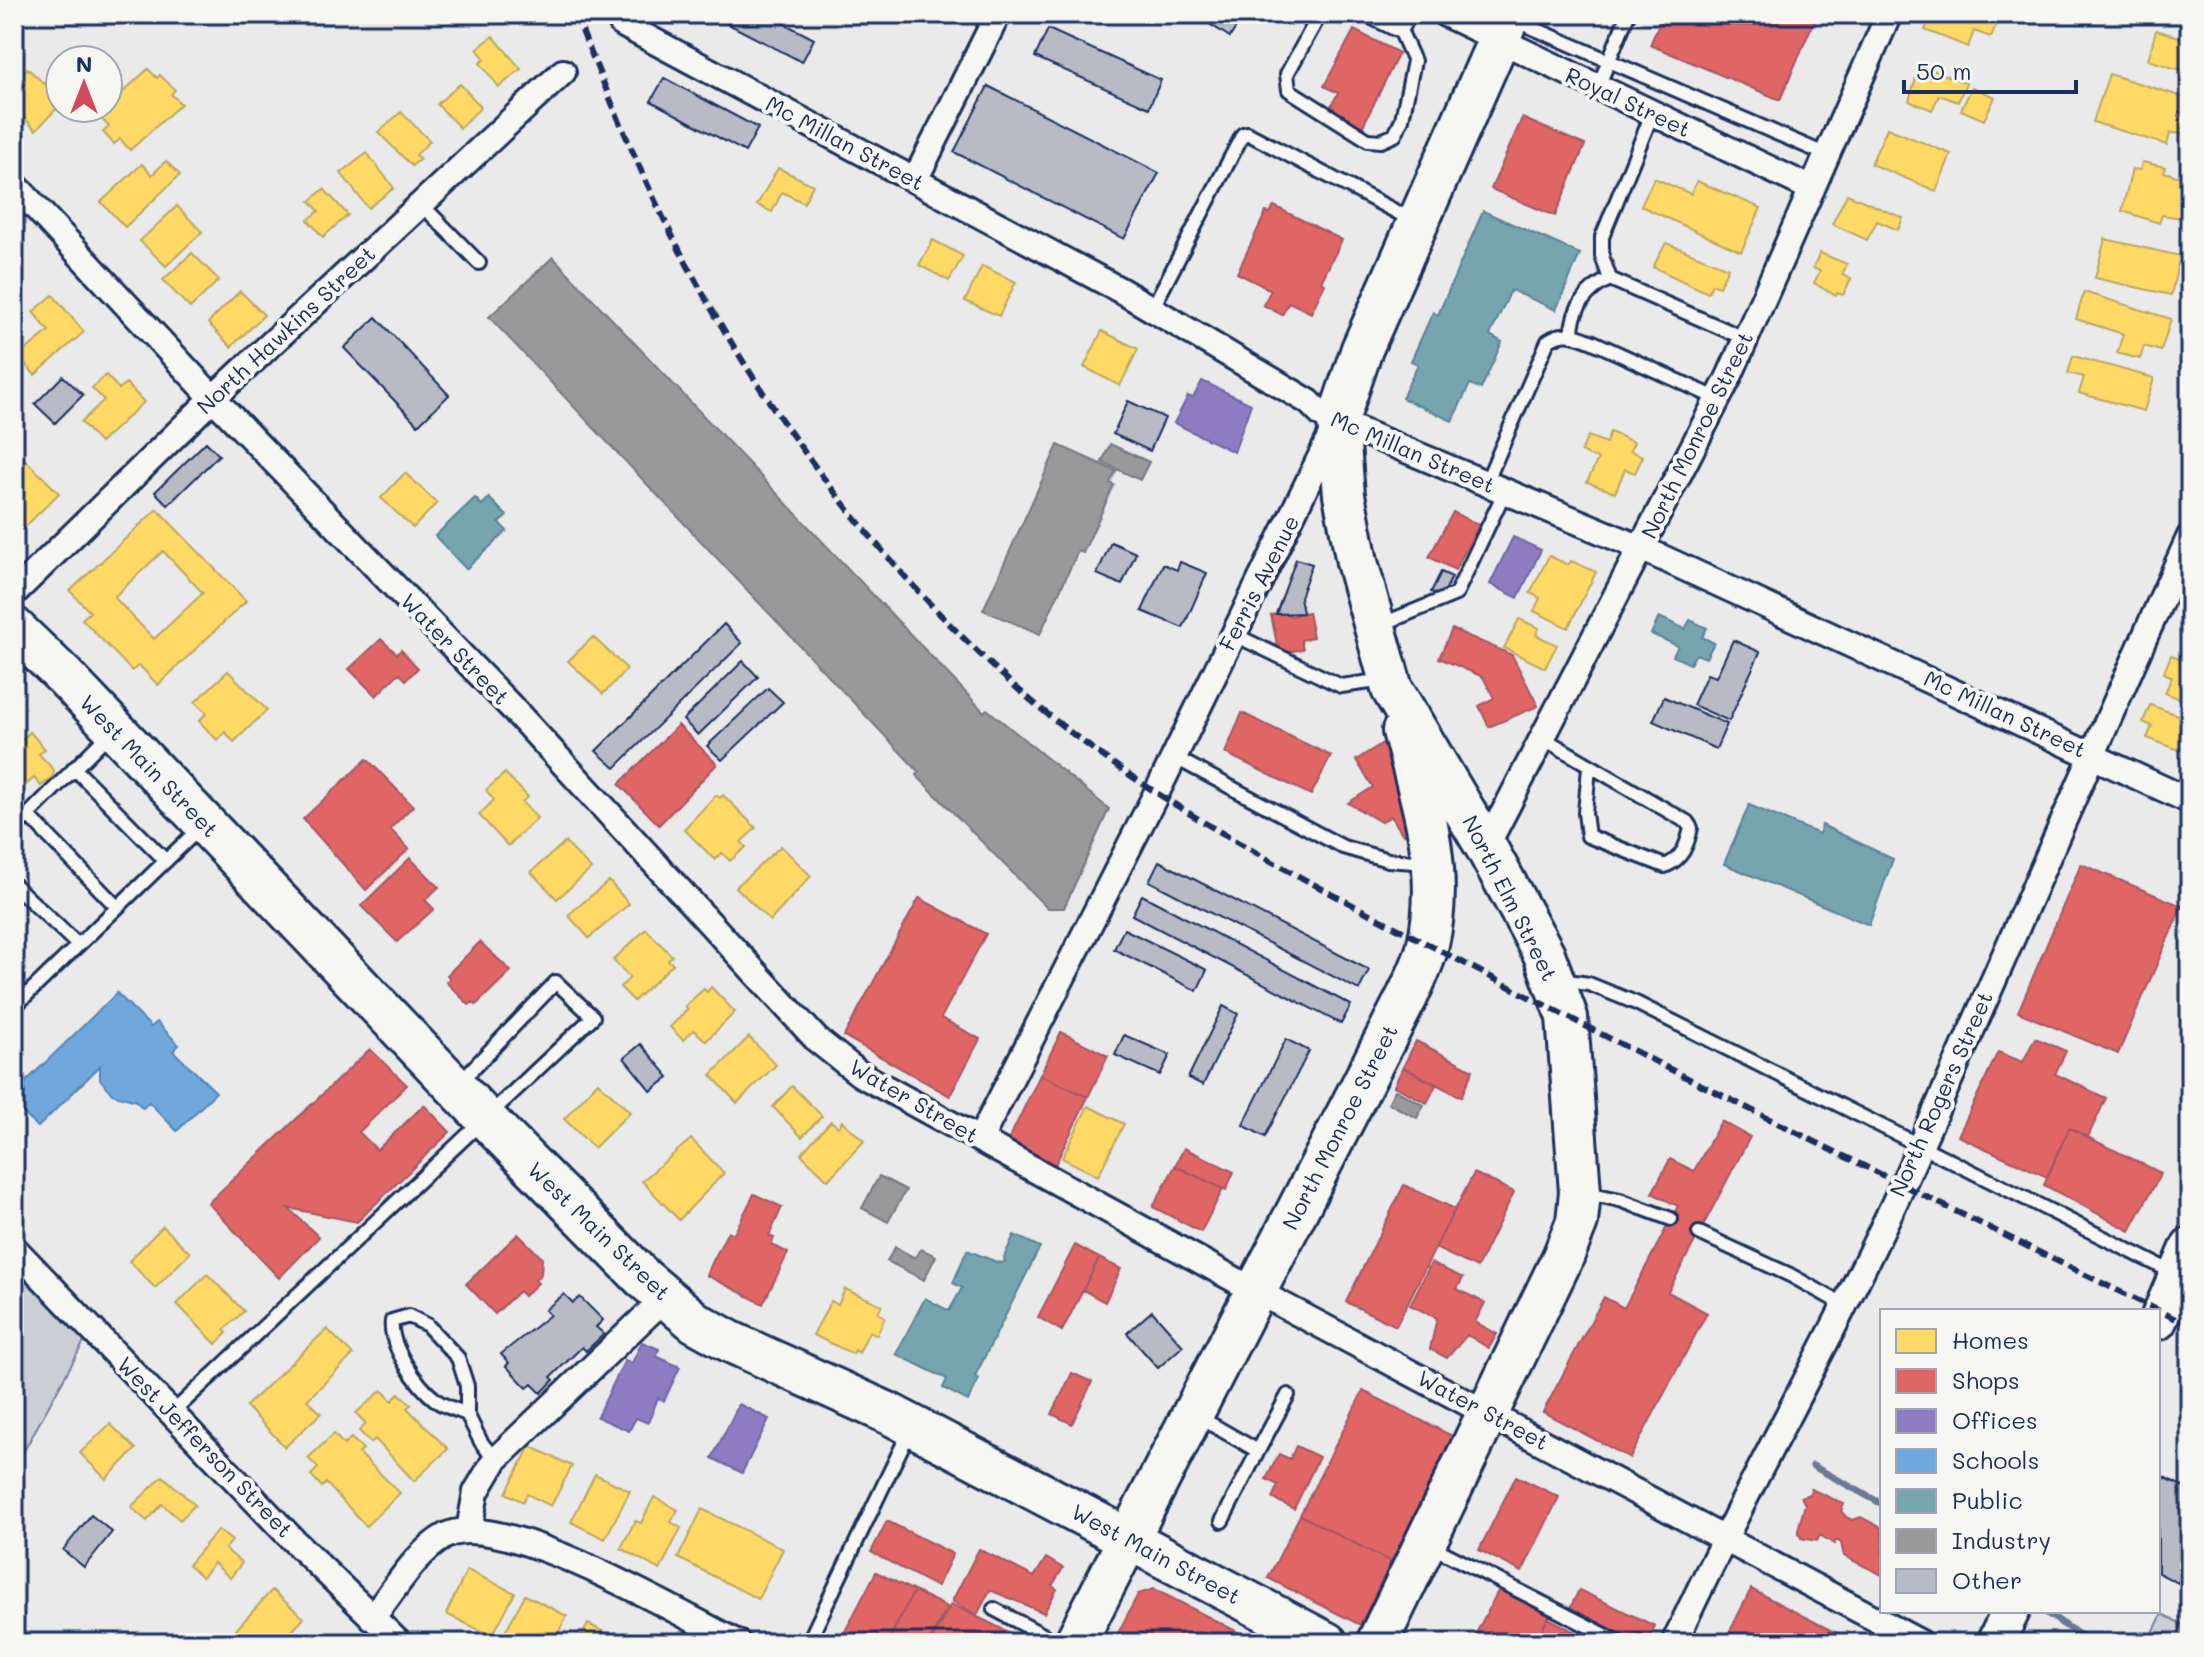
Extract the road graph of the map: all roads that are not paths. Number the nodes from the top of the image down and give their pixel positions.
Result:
1 (998, 14) edge
2 (1320, 14) edge
3 (1364, 14) edge
4 (1409, 14) edge
5 (1445, 14) edge
6 (1628, 14) edge
7 (1889, 14) edge
8 (622, 19) edge
9 (1506, 24) edge
10 (1401, 32) junction
11 (1608, 62) junction
12 (563, 72) dead end
13 (1598, 87) junction
14 (1652, 114) junction
15 (1827, 155) junction
16 (915, 180) junction
17 (14, 184) edge
18 (1812, 189) junction
19 (422, 205) junction
20 (1419, 224) junction
21 (479, 263) dead end
22 (1610, 279) junction
23 (1152, 309) junction
24 (1572, 334) junction
25 (1746, 339) junction
26 (213, 398) junction
27 (1718, 399) junction
28 (1338, 420) junction
29 (1495, 487) junction
30 (1641, 548) junction
31 (2187, 551) edge
32 (14, 593) edge
33 (1373, 627) junction
34 (14, 628) edge
35 (1233, 634) junction
36 (1390, 684) junction
37 (113, 729) junction
38 (1541, 737) junction
39 (2090, 754) junction
40 (1174, 757) junction
41 (1589, 767) junction
42 (74, 768) junction
43 (2190, 801) edge
44 (28, 815) junction
45 (204, 824) junction
46 (14, 829) edge
47 (1486, 847) junction
48 (166, 861) junction
49 (1434, 864) junction
50 (14, 885) edge
51 (117, 907) junction
52 (78, 945) junction
53 (1553, 979) junction
54 (14, 1007) edge
55 (455, 1086) junction
56 (487, 1120) junction
57 (980, 1139) junction
58 (1919, 1147) junction
59 (1580, 1192) junction
60 (1671, 1219) dead end
61 (1699, 1233) dead end
62 (14, 1248) edge
63 (2185, 1267) edge
64 (1257, 1289) junction
65 (666, 1297) junction
66 (1842, 1304) junction
67 (2160, 1317) edge
68 (1288, 1395) dead end
69 (172, 1413) junction
70 (1191, 1413) junction
71 (1490, 1413) junction
72 (467, 1414) junction
73 (913, 1426) junction
74 (1258, 1451) junction
75 (495, 1460) junction
76 (1222, 1521) dead end
77 (469, 1530) junction
78 (1724, 1537) junction
79 (1128, 1539) junction
80 (1426, 1543) junction
81 (994, 1609) dead end
82 (2010, 1613) edge
83 (372, 1618) junction
84 (1323, 1642) edge
85 (399, 1643) edge
86 (738, 1643) edge
87 (808, 1643) edge
88 (1058, 1643) edge
89 (1075, 1643) edge
90 (1377, 1643) edge
91 (1621, 1643) edge
92 (1674, 1643) edge
93 (1921, 1643) edge
94 (1995, 1643) edge

1 - 16 street
2 - 10 lane
3 - 10 lane
4 - 10 lane
5 - 9 street, Royal Street
6 - 11 lane
7 - 15 street, North Monroe Street
8 - 16 street, Mc Millan Street
9 - 11 lane
9 - 13 street, Royal Street
9 - 20 main road, Ferris Avenue
11 - 13 lane
11 - 15 lane
12 - 19 street, North Hawkins Street
13 - 14 street, Royal Street
14 - 18 street, Royal Street
14 - 22 lane
15 - 18 street, North Monroe Street
16 - 23 street, Mc Millan Street
17 - 26 street, Water Street
18 - 25 street, North Monroe Street
19 - 21 lane
19 - 26 street, North Hawkins Street
20 - 23 lane
20 - 28 main road, Ferris Avenue
22 - 24 lane
22 - 25 lane
23 - 28 street, Mc Millan Street
24 - 27 lane
24 - 29 lane
25 - 27 street, North Monroe Street
26 - 32 street, North Hawkins Street
26 - 57 street, Water Street
27 - 30 street, North Monroe Street
28 - 29 street, Mc Millan Street
28 - 33 main road, North Elm Street
28 - 35 street, Ferris Avenue
29 - 30 street, Mc Millan Street
29 - 33 lane
30 - 38 street, North Monroe Street
30 - 39 street, Mc Millan Street
31 - 39 street, North Rogers Street
33 - 36 main road, North Elm Street
34 - 37 main road, West Main Street
35 - 36 lane
35 - 40 street, Ferris Avenue
36 - 47 main road, North Elm Street
36 - 49 main road, North Monroe Street
37 - 42 lane
37 - 45 main road, West Main Street
38 - 41 lane
38 - 47 street, North Monroe Street
39 - 43 street, Mc Millan Street
39 - 58 street, North Rogers Street
40 - 49 lane
40 - 57 street, Ferris Avenue
41 - 41 lane
42 - 44 lane
42 - 48 lane
44 - 46 lane
44 - 51 lane
45 - 48 lane
45 - 55 main road, West Main Street
47 - 53 main road, North Elm Street
48 - 51 lane
49 - 64 main road, North Monroe Street
50 - 52 lane
51 - 52 lane
52 - 54 lane
53 - 58 lane
53 - 59 main road, North Elm Street
55 - 56 main road, West Main Street
55 - 56 lane
56 - 65 main road, West Main Street
56 - 69 lane
57 - 64 street, Water Street
58 - 63 lane
58 - 66 street, North Rogers Street
59 - 60 lane
59 - 71 main road, North Elm Street
61 - 66 lane
62 - 69 street, West Jefferson Street
63 - 67 street
64 - 70 main road, North Monroe Street
64 - 71 street, Water Street
65 - 73 main road, West Main Street
65 - 75 street
66 - 78 street, North Rogers Street
68 - 74 lane
69 - 83 street, West Jefferson Street
70 - 74 lane
70 - 79 main road, North Monroe Street
71 - 78 street, Water Street
71 - 80 main road, North Elm Street
72 - 72 lane
72 - 75 lane
73 - 79 main road, West Main Street
73 - 87 lane
74 - 76 lane
75 - 77 street
77 - 83 street
77 - 86 street
78 - 92 street, North Rogers Street
78 - 93 street, Water Street
79 - 84 main road, West Main Street
79 - 89 main road, North Monroe Street
80 - 90 main road, North Elm Street
80 - 91 lane
81 - 88 lane
82 - 94 street
83 - 85 street, West Jefferson Street

